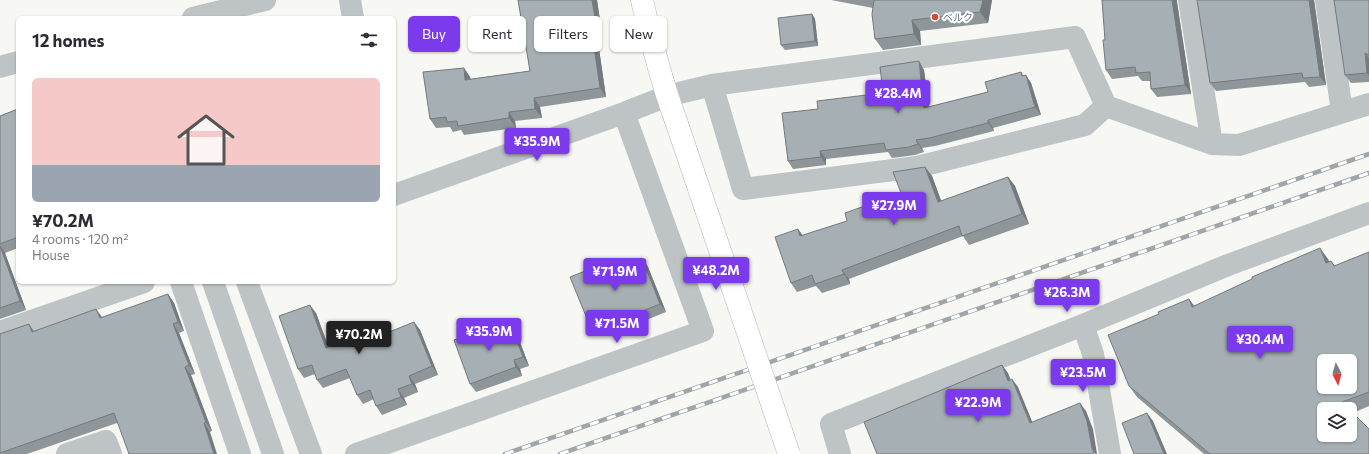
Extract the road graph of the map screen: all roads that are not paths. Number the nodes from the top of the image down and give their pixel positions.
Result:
1 (265, 0) edge
2 (350, 0) edge
3 (642, 0) edge
4 (1189, 0) edge
5 (1326, 0) edge
6 (201, 16) edge
7 (353, 16) edge
8 (16, 62) edge
9 (0, 66) edge
10 (712, 86) junction
11 (667, 96) junction
12 (1369, 104) edge
13 (1106, 106) junction
14 (1342, 112) junction
15 (624, 113) junction
16 (1212, 144) junction
17 (396, 194) edge
18 (1369, 212) edge
19 (138, 284) edge
20 (182, 284) edge
21 (248, 284) edge
22 (215, 287) edge
23 (1083, 325) junction
24 (0, 332) edge
25 (67, 454) edge
26 (111, 454) edge
27 (240, 454) edge
28 (273, 454) edge
29 (311, 454) edge
30 (356, 454) edge
31 (789, 454) edge
32 (840, 454) edge
33 (1110, 454) edge

1 - 6 street
2 - 7 street
3 - 11 street
4 - 16 street
5 - 14 street
8 - 9 street
10 - 11 street
10 - 13 street
10 - 13 street
11 - 15 street
11 - 31 street, bridge
12 - 14 street
13 - 16 street
14 - 16 street
15 - 17 street
15 - 30 street
18 - 23 street
19 - 24 street
20 - 27 street
21 - 29 street
22 - 28 street
23 - 32 street
23 - 33 street
25 - 26 street

